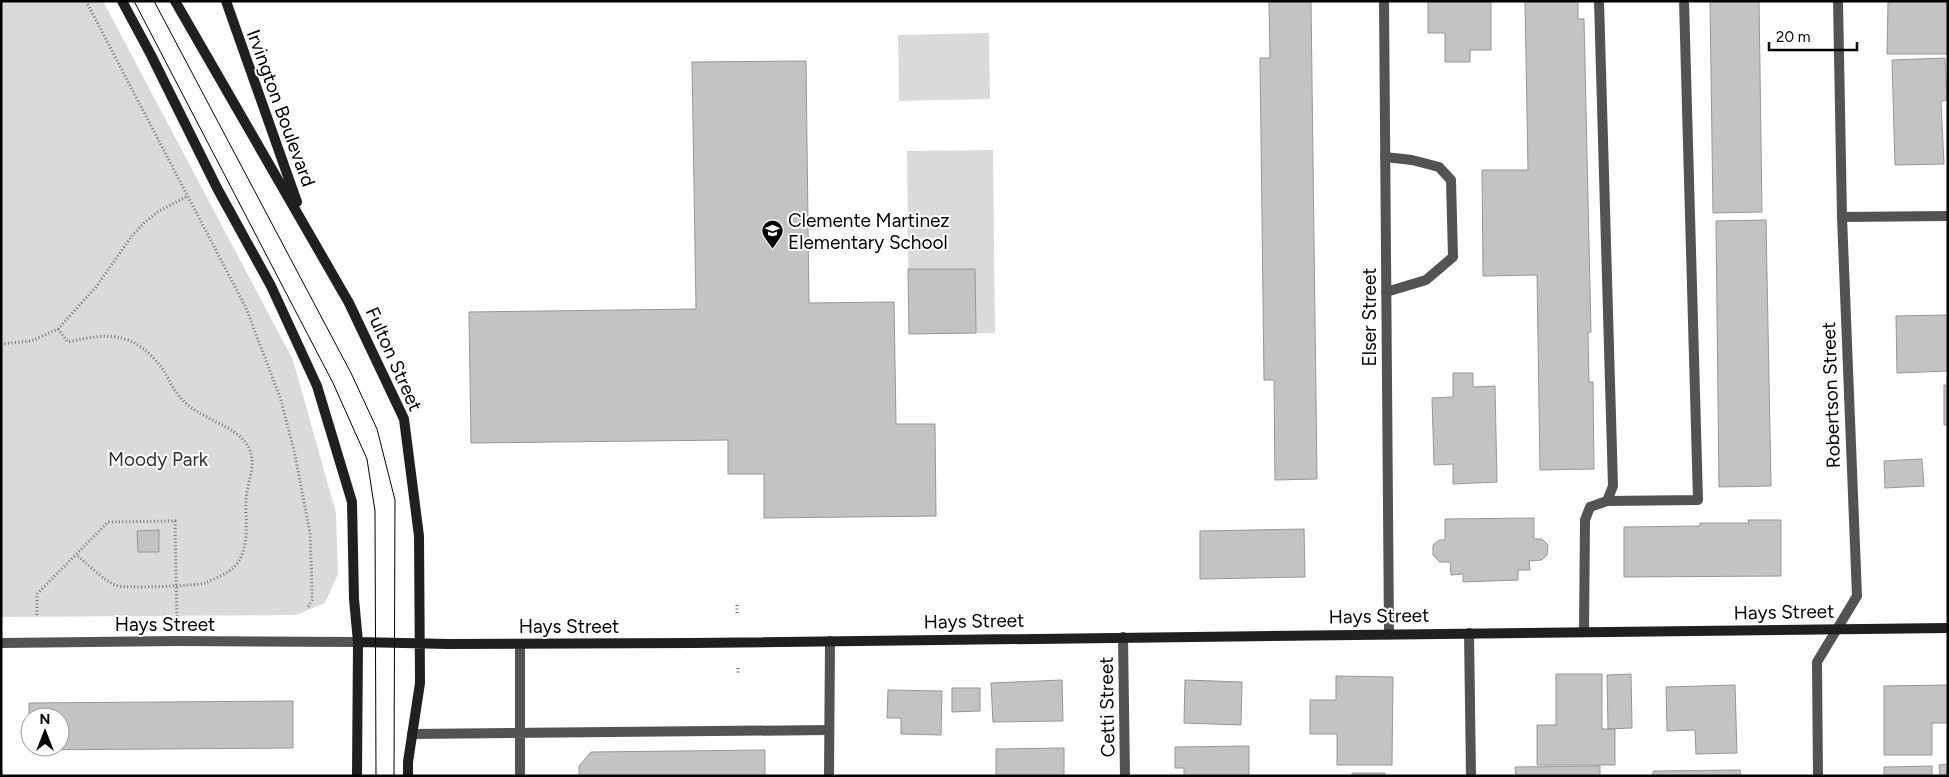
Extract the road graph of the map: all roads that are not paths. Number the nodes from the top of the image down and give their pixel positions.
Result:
1 (122, 1) edge
2 (175, 1) edge
3 (226, 1) edge
4 (1384, 1) edge
5 (1599, 1) edge
6 (1684, 1) edge
7 (1838, 1) edge
8 (1385, 157) junction
9 (1948, 216) edge
10 (1842, 217) junction
11 (306, 227) junction
12 (1386, 292) junction
13 (1608, 501) junction
14 (1837, 628) junction
15 (1948, 628) edge
16 (1584, 632) junction
17 (1389, 633) junction
18 (1469, 633) junction
19 (1123, 637) junction
20 (830, 641) junction
21 (358, 642) junction
22 (1, 643) edge
23 (420, 644) junction
24 (520, 644) junction
25 (829, 730) junction
26 (520, 733) junction
27 (412, 734) junction
28 (357, 776) edge
29 (408, 776) edge
30 (520, 776) edge
31 (829, 776) edge
32 (1126, 776) edge
33 (1470, 776) edge
34 (1818, 776) edge

1 - 21 main road
2 - 11 main road, Fulton Street
3 - 11 main road, Irvington Boulevard
4 - 8 street, Elser Street
5 - 13 street
6 - 13 street
7 - 10 street, Robertson Street
8 - 12 street, Elser Street
8 - 12 street
9 - 10 street
10 - 14 street, Robertson Street
11 - 23 main road, Fulton Street
12 - 17 street, Elser Street
13 - 16 street
14 - 15 main road, Hays Street
14 - 16 main road, Hays Street
14 - 34 street, Robertson Street
16 - 18 main road, Hays Street
17 - 18 main road, Hays Street
17 - 19 main road, Hays Street
18 - 33 street
19 - 20 main road, Hays Street
19 - 32 street, Cetti Street
20 - 24 main road, Hays Street
20 - 25 street
21 - 22 street, Hays Street
21 - 23 main road, Hays Street
21 - 28 main road
23 - 24 main road, Hays Street
23 - 27 main road, Fulton Street
24 - 26 street
25 - 26 street
25 - 31 street
26 - 27 street
26 - 30 street
27 - 29 main road, Fulton Street

